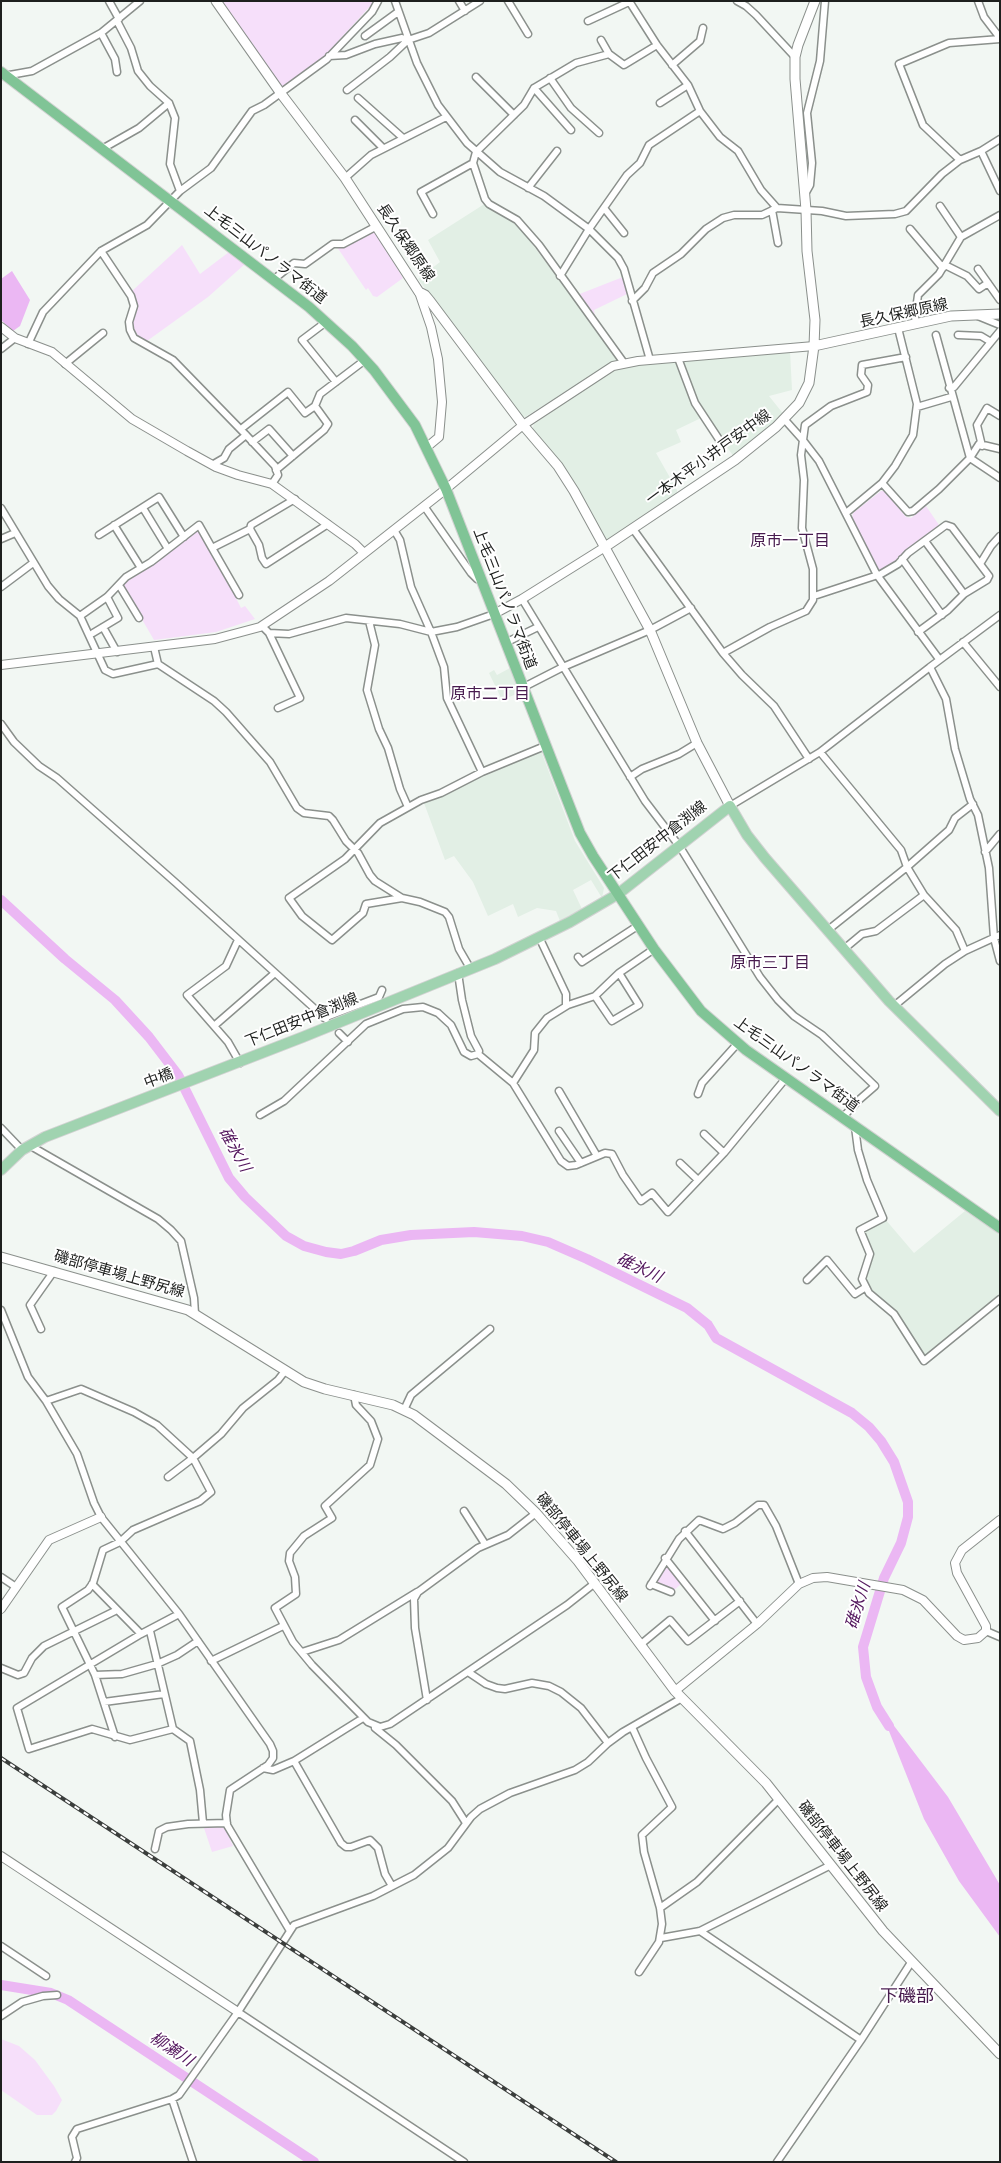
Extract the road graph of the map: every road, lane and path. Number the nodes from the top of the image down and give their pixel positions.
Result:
1 (109, 1) edge
2 (140, 1) edge
3 (216, 1) edge
4 (378, 1) edge
5 (395, 1) edge
6 (459, 1) edge
7 (480, 1) edge
8 (508, 1) edge
9 (737, 1) edge
10 (815, 1) edge
11 (825, 1) edge
12 (978, 1) edge
13 (629, 2) edge
14 (465, 11) junction
15 (398, 12) junction
16 (118, 20) junction
17 (588, 21) dead end
18 (703, 28) dead end
19 (101, 33) junction
20 (528, 34) dead end
21 (365, 36) dead end
22 (1000, 38) edge
23 (408, 40) junction
24 (601, 40) dead end
25 (656, 45) junction
26 (609, 54) junction
27 (329, 56) junction
28 (795, 57) junction
29 (672, 65) junction
30 (117, 72) dead end
31 (3, 75) edge
32 (476, 77) dead end
33 (550, 78) junction
34 (688, 85) junction
35 (534, 88) junction
36 (347, 90) dead end
37 (281, 92) junction
38 (358, 98) dead end
39 (169, 103) junction
40 (660, 103) dead end
41 (700, 111) junction
42 (514, 115) junction
43 (446, 117) junction
44 (355, 120) dead end
45 (571, 130) dead end
46 (599, 133) dead end
47 (403, 138) junction
48 (1000, 139) edge
49 (383, 148) junction
50 (102, 149) junction
51 (557, 151) dead end
52 (981, 151) junction
53 (476, 152) junction
54 (960, 160) junction
55 (473, 163) junction
56 (345, 178) junction
57 (528, 188) junction
58 (180, 191) junction
59 (1000, 191) edge
60 (805, 194) junction
61 (171, 202) junction
62 (940, 206) dead end
63 (604, 208) junction
64 (774, 209) junction
65 (806, 210) junction
66 (433, 214) dead end
67 (1000, 215) edge
68 (377, 226) junction
69 (589, 229) junction
70 (910, 229) dead end
71 (624, 233) dead end
72 (961, 237) junction
73 (778, 242) dead end
74 (101, 251) junction
75 (944, 267) junction
76 (978, 270) dead end
77 (560, 276) junction
78 (274, 280) junction
79 (988, 283) junction
80 (419, 292) junction
81 (1000, 300) edge
82 (632, 301) junction
83 (1000, 314) edge
84 (978, 316) junction
85 (326, 322) junction
86 (916, 323) junction
87 (1000, 325) edge
88 (1, 327) edge
89 (898, 328) junction
90 (1000, 331) edge
91 (103, 333) dead end
92 (936, 335) dead end
93 (958, 335) dead end
94 (14, 338) junction
95 (991, 342) junction
96 (28, 344) junction
97 (814, 346) junction
98 (1, 348) edge
99 (906, 357) junction
100 (678, 358) junction
101 (365, 360) junction
102 (650, 360) junction
103 (624, 363) junction
104 (65, 364) junction
105 (336, 382) junction
106 (949, 388) junction
107 (951, 397) junction
108 (315, 406) junction
109 (917, 406) junction
110 (1000, 416) edge
111 (785, 420) junction
112 (522, 425) junction
113 (241, 429) junction
114 (246, 435) junction
115 (802, 439) junction
116 (720, 441) dead end
117 (252, 442) junction
118 (982, 446) junction
119 (427, 447) junction
120 (1000, 449) edge
121 (293, 456) junction
122 (970, 458) junction
123 (212, 465) junction
124 (276, 470) junction
125 (1000, 478) edge
126 (882, 482) junction
127 (272, 484) junction
128 (446, 489) junction
129 (295, 499) junction
130 (424, 506) junction
131 (1, 508) edge
132 (143, 508) junction
133 (846, 513) junction
134 (328, 524) junction
135 (114, 525) junction
136 (633, 528) junction
137 (250, 530) junction
138 (394, 530) junction
139 (15, 533) junction
140 (99, 535) dead end
141 (1000, 536) edge
142 (184, 537) junction
143 (1, 539) edge
144 (925, 541) junction
145 (605, 547) junction
146 (212, 548) junction
147 (168, 549) junction
148 (364, 553) junction
149 (902, 559) junction
150 (33, 563) junction
151 (980, 564) junction
152 (141, 568) junction
153 (877, 576) junction
154 (480, 577) junction
155 (119, 585) junction
156 (1, 587) edge
157 (964, 594) junction
158 (239, 595) dead end
159 (814, 596) junction
160 (107, 597) junction
161 (522, 599) junction
162 (691, 608) junction
163 (494, 614) junction
164 (942, 615) junction
165 (1000, 615) edge
166 (80, 616) junction
167 (139, 618) dead end
168 (369, 621) junction
169 (262, 626) junction
170 (103, 627) junction
171 (538, 627) junction
172 (650, 630) junction
173 (431, 632) junction
174 (918, 632) junction
175 (94, 633) dead end
176 (270, 633) junction
177 (964, 642) junction
178 (505, 643) junction
179 (154, 647) junction
180 (117, 652) junction
181 (723, 653) junction
182 (97, 654) junction
183 (939, 660) junction
184 (158, 664) junction
185 (1, 665) edge
186 (563, 667) junction
187 (930, 667) junction
188 (1000, 687) edge
189 (522, 688) junction
190 (278, 708) dead end
191 (1, 724) edge
192 (697, 743) junction
193 (545, 746) junction
194 (820, 752) junction
195 (809, 759) junction
196 (482, 772) junction
197 (630, 777) junction
198 (973, 804) junction
199 (730, 806) junction
200 (408, 807) junction
201 (1000, 834) edge
202 (680, 847) junction
203 (354, 849) junction
204 (985, 852) junction
205 (907, 868) junction
206 (618, 894) junction
207 (924, 895) junction
208 (402, 898) junction
209 (639, 925) junction
210 (828, 930) junction
211 (997, 936) edge
212 (539, 937) junction
213 (238, 940) junction
214 (654, 949) junction
215 (844, 949) junction
216 (965, 951) junction
217 (578, 957) dead end
218 (1000, 961) edge
219 (470, 968) junction
220 (274, 973) junction
221 (458, 973) junction
222 (619, 974) junction
223 (595, 996) junction
224 (385, 999) dead end
225 (566, 1006) junction
226 (894, 1006) junction
227 (214, 1026) junction
228 (339, 1033) dead end
229 (348, 1042) junction
230 (738, 1043) junction
231 (478, 1054) junction
232 (235, 1065) junction
233 (786, 1078) junction
234 (514, 1083) junction
235 (559, 1091) dead end
236 (698, 1094) dead end
237 (1000, 1111) edge
238 (260, 1115) dead end
239 (842, 1118) junction
240 (855, 1126) junction
241 (1, 1128) edge
242 (559, 1131) dead end
243 (704, 1134) dead end
244 (26, 1148) junction
245 (724, 1153) junction
246 (597, 1156) junction
247 (581, 1163) junction
248 (680, 1163) dead end
249 (1, 1170) edge
250 (698, 1180) junction
251 (1000, 1228) edge
252 (1, 1256) edge
253 (54, 1271) junction
254 (806, 1280) dead end
255 (866, 1287) junction
256 (1000, 1299) edge
257 (1, 1310) edge
258 (195, 1314) junction
259 (41, 1329) dead end
260 (490, 1329) dead end
261 (285, 1371) junction
262 (354, 1395) junction
263 (46, 1402) junction
264 (404, 1410) junction
265 (192, 1458) junction
266 (168, 1477) dead end
267 (464, 1511) dead end
268 (536, 1513) junction
269 (101, 1517) junction
270 (1000, 1520) edge
271 (685, 1531) junction
272 (120, 1542) junction
273 (486, 1544) junction
274 (666, 1558) junction
275 (1, 1577) edge
276 (595, 1583) junction
277 (92, 1584) junction
278 (799, 1584) junction
279 (16, 1587) junction
280 (418, 1592) junction
281 (671, 1592) dead end
282 (740, 1601) junction
283 (1, 1609) edge
284 (117, 1610) junction
285 (179, 1614) junction
286 (714, 1621) junction
287 (757, 1624) junction
288 (283, 1626) junction
289 (986, 1630) junction
290 (150, 1631) junction
291 (74, 1632) junction
292 (141, 1634) junction
293 (1000, 1637) edge
294 (198, 1641) junction
295 (640, 1645) junction
296 (302, 1652) junction
297 (212, 1661) junction
298 (91, 1664) junction
299 (157, 1664) junction
300 (1, 1668) edge
301 (468, 1672) junction
302 (95, 1675) junction
303 (164, 1694) junction
304 (678, 1694) junction
305 (427, 1700) junction
306 (104, 1702) junction
307 (363, 1718) junction
308 (372, 1725) junction
309 (632, 1727) junction
310 (173, 1729) junction
311 (116, 1737) junction
312 (608, 1743) junction
313 (294, 1761) junction
314 (263, 1768) junction
315 (779, 1799) junction
316 (204, 1823) junction
317 (227, 1823) junction
318 (466, 1823) junction
319 (155, 1849) dead end
320 (1, 1856) edge
321 (831, 1866) junction
322 (392, 1886) junction
323 (660, 1908) junction
324 (290, 1931) junction
325 (700, 1931) junction
326 (661, 1938) junction
327 (1, 1946) edge
328 (912, 1961) junction
329 (639, 1972) dead end
330 (46, 1976) dead end
331 (57, 1995) dead end
332 (238, 2012) junction
333 (1, 2016) edge
334 (861, 2040) junction
335 (1000, 2054) edge
336 (172, 2099) junction
337 (76, 2162) edge
338 (193, 2162) edge
339 (464, 2162) edge
340 (777, 2162) edge

1 - 16 street
2 - 16 street
3 - 37 main road, 長久保郷原線
4 - 27 street
5 - 15 street
6 - 14 street
7 - 14 street
8 - 20 street
9 - 28 street
10 - 28 main road, 一本木平小井戸安中線
11 - 60 street
12 - 22 street
13 - 17 street
13 - 25 street
14 - 23 street
15 - 21 street
15 - 23 street
16 - 19 street
16 - 39 street
18 - 29 street
19 - 30 street
19 - 31 street
22 - 54 street
23 - 27 street
23 - 36 street
23 - 43 street
24 - 26 street
25 - 26 street
25 - 29 street
26 - 33 street
27 - 37 street
28 - 60 main road, 一本木平小井戸安中線
29 - 34 street
31 - 50 highway, 上毛三山パノラマ街道
32 - 42 street
33 - 35 street
33 - 46 street
34 - 40 street
34 - 41 street
35 - 42 street
35 - 45 street
37 - 56 main road, 長久保郷原線
37 - 58 street
38 - 47 street
39 - 50 street
39 - 58 street
41 - 63 street
41 - 64 street
42 - 53 street
43 - 47 street
43 - 53 street
44 - 49 street
47 - 49 street
48 - 52 street
49 - 56 street
50 - 61 highway, 上毛三山パノラマ街道
51 - 57 street
52 - 54 street
52 - 59 street
53 - 55 street
53 - 57 street
54 - 65 street
55 - 66 street
55 - 77 street
56 - 68 main road, 長久保郷原線
57 - 69 street
58 - 61 street
60 - 65 main road, 一本木平小井戸安中線
61 - 74 street
61 - 78 highway, 上毛三山パノラマ街道
62 - 72 street
63 - 69 street
63 - 71 street
64 - 65 street
64 - 73 street
64 - 82 street
65 - 97 main road, 一本木平小井戸安中線
67 - 72 street
68 - 78 street
68 - 80 main road, 長久保郷原線
69 - 77 street
69 - 82 street
70 - 75 street
72 - 75 street
74 - 96 street
74 - 113 street
75 - 79 street
75 - 86 street
76 - 79 street
77 - 103 street
78 - 85 highway, 上毛三山パノラマ街道
79 - 81 street
80 - 112 main road, 長久保郷原線
80 - 119 street
82 - 102 street
83 - 84 main road, 長久保郷原線
84 - 86 main road, 長久保郷原線
84 - 87 street
85 - 101 highway, 上毛三山パノラマ街道
85 - 105 street
86 - 89 main road, 長久保郷原線
88 - 94 street
89 - 97 main road, 長久保郷原線
89 - 99 street
90 - 95 street
91 - 104 street
92 - 106 street
93 - 95 street
94 - 96 street
94 - 98 street
95 - 106 street
96 - 104 street
97 - 100 street
97 - 111 main road, 一本木平小井戸安中線
99 - 109 street
99 - 115 street
100 - 102 street
100 - 116 street
101 - 105 street
101 - 119 highway, 上毛三山パノラマ街道
102 - 103 street
103 - 112 street
104 - 123 street
105 - 108 street
106 - 107 street
107 - 109 street
107 - 122 street
108 - 113 street
108 - 121 street
109 - 126 street
110 - 118 street
111 - 115 street
111 - 136 main road, 一本木平小井戸安中線
112 - 128 street
112 - 145 main road, 長久保郷原線
113 - 114 street
114 - 117 street
114 - 123 street
115 - 133 street
115 - 159 street
117 - 121 street
117 - 124 street
118 - 120 street
118 - 122 street
119 - 128 highway, 上毛三山パノラマ街道
121 - 124 street
122 - 125 street
122 - 126 street
123 - 127 street
124 - 127 street
126 - 133 street
127 - 129 street
128 - 130 street
128 - 154 highway, 上毛三山パノラマ街道
129 - 134 street
129 - 137 street
130 - 138 street
130 - 154 street
131 - 139 street
132 - 135 street
132 - 142 street
132 - 147 street
133 - 153 street
134 - 137 street
134 - 148 street
135 - 140 street
135 - 152 street
136 - 145 main road, 一本木平小井戸安中線
136 - 162 street
137 - 146 street
138 - 148 street
138 - 173 street
139 - 143 street
139 - 150 street
141 - 151 street
142 - 146 street
142 - 147 street
144 - 149 street
144 - 151 street
144 - 157 street
145 - 161 street
145 - 172 main road
146 - 158 street
147 - 152 street
148 - 169 street
149 - 153 street
149 - 164 street
150 - 156 street
150 - 166 street
151 - 157 street
152 - 155 street
153 - 159 street
153 - 174 street
154 - 163 highway, 上毛三山パノラマ街道
155 - 160 street
155 - 167 street
157 - 164 street
159 - 181 street
160 - 166 street
160 - 170 street
161 - 163 street
161 - 171 street
162 - 172 street
162 - 181 street
163 - 173 street
163 - 178 highway, 上毛三山パノラマ街道
164 - 174 street
165 - 177 street
166 - 182 street
168 - 173 street
168 - 176 street
168 - 200 street
169 - 176 street
169 - 179 street
170 - 175 street
170 - 180 street
171 - 178 street
171 - 186 street
172 - 186 street
172 - 192 main road
173 - 196 street
174 - 183 street
176 - 190 street
177 - 183 street
177 - 188 street
178 - 189 highway, 上毛三山パノラマ街道
179 - 180 street
179 - 184 street
180 - 182 street
181 - 195 street
182 - 184 street
182 - 185 street
183 - 187 street
184 - 203 street
186 - 189 street
186 - 197 street
187 - 194 street
187 - 198 street
189 - 193 highway, 上毛三山パノラマ街道
191 - 213 street
192 - 197 street
192 - 199 main road
193 - 196 street
193 - 206 highway, 上毛三山パノラマ街道
194 - 195 street
194 - 205 street
195 - 199 street
196 - 200 street
197 - 202 street
198 - 204 street
198 - 205 street
199 - 202 main road, 下仁田安中倉渕線
199 - 210 main road, 下仁田安中倉渕線
200 - 203 street
201 - 204 street
202 - 206 main road, 下仁田安中倉渕線
202 - 239 street
203 - 208 street
203 - 208 street
204 - 211 street
205 - 207 street
205 - 210 street
206 - 209 highway, 上毛三山パノラマ街道
206 - 212 main road, 下仁田安中倉渕線
207 - 215 street
207 - 216 street
208 - 219 street
209 - 214 highway, 上毛三山パノラマ街道
209 - 217 street
210 - 215 main road, 下仁田安中倉渕線
211 - 216 street
211 - 218 street
212 - 219 main road, 下仁田安中倉渕線
212 - 225 street
213 - 220 street
213 - 227 street
214 - 222 street
214 - 230 highway, 上毛三山パノラマ街道
215 - 226 main road, 下仁田安中倉渕線
216 - 226 street
219 - 221 main road, 下仁田安中倉渕線
220 - 224 street
220 - 227 street
221 - 231 street
221 - 232 main road, 下仁田安中倉渕線
222 - 223 street
222 - 223 street
223 - 225 street
225 - 234 street
226 - 237 main road, 下仁田安中倉渕線
227 - 232 street
228 - 229 street
229 - 231 street
229 - 238 street
230 - 233 highway, 上毛三山パノラマ街道
230 - 236 street
231 - 234 street
232 - 244 main road, 中橋
233 - 239 highway, 上毛三山パノラマ街道
233 - 245 street
234 - 247 street
235 - 246 street
239 - 240 highway, 上毛三山パノラマ街道
240 - 251 highway, 上毛三山パノラマ街道
240 - 255 street
241 - 244 street
242 - 247 street
243 - 245 street
244 - 249 main road
244 - 258 street
245 - 250 street
246 - 247 street
246 - 250 street
248 - 250 street
252 - 253 main road, 磯部停車場上野尻線
253 - 258 main road, 磯部停車場上野尻線
253 - 259 street
254 - 255 street
255 - 256 street
257 - 263 street
258 - 261 main road, 磯部停車場上野尻線
260 - 264 street
261 - 262 main road, 磯部停車場上野尻線
261 - 265 street
262 - 264 main road, 磯部停車場上野尻線
262 - 288 street
263 - 265 street
263 - 269 street
264 - 268 main road, 磯部停車場上野尻線
265 - 266 street
265 - 272 street
267 - 273 street
268 - 273 street
268 - 276 main road, 磯部停車場上野尻線
269 - 272 street
269 - 279 street
270 - 289 street
271 - 274 street
271 - 278 street
271 - 282 street
272 - 277 street
272 - 285 street
273 - 280 street
274 - 281 street
274 - 286 street
275 - 279 street
276 - 295 main road, 磯部停車場上野尻線
276 - 301 street
277 - 284 street
277 - 291 street
278 - 287 street
278 - 289 street
279 - 283 street
280 - 296 street
280 - 305 street
282 - 286 street
282 - 287 street
284 - 291 street
284 - 292 street
285 - 290 street
285 - 294 street
286 - 295 street
287 - 304 street
288 - 296 street
288 - 297 street
289 - 293 street
290 - 292 street
290 - 299 street
291 - 298 street
291 - 300 street
292 - 298 street
294 - 297 street
294 - 299 street
295 - 304 main road, 磯部停車場上野尻線
296 - 307 street
297 - 314 street
298 - 302 street
298 - 311 street
299 - 302 street
299 - 303 street
301 - 305 street
301 - 312 street
302 - 306 street
303 - 306 street
303 - 310 street
304 - 309 street
304 - 315 main road, 磯部停車場上野尻線
305 - 308 street
306 - 311 street
307 - 308 street
307 - 313 street
308 - 318 street
309 - 312 street
309 - 323 street
310 - 311 street
310 - 316 street
312 - 318 street
313 - 314 street
313 - 322 street
314 - 317 street
315 - 321 main road, 磯部停車場上野尻線
315 - 323 street
316 - 317 street
316 - 319 street
317 - 324 street
318 - 322 street
320 - 332 street
321 - 325 street
321 - 328 main road, 磯部停車場上野尻線
322 - 324 street
323 - 326 street
324 - 332 street
325 - 326 street
325 - 334 street
326 - 329 street
327 - 330 street
328 - 334 street
328 - 335 main road, 磯部停車場上野尻線
331 - 333 street
332 - 336 street
332 - 339 street
334 - 340 street
336 - 337 street
336 - 338 street

